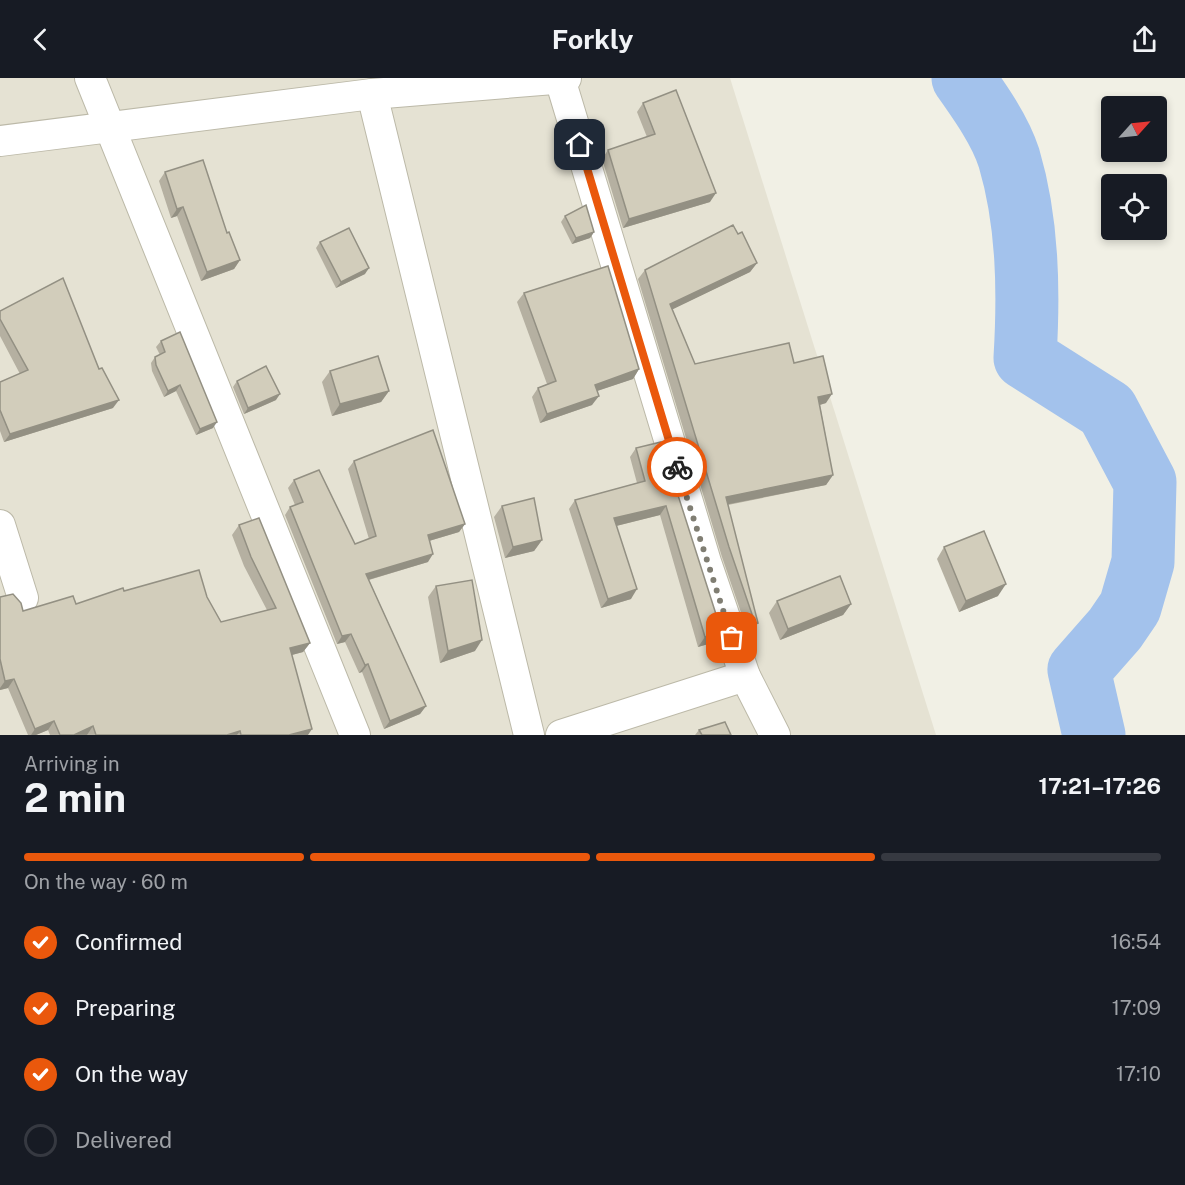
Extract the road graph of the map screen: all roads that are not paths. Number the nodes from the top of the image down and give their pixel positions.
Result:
1 (90, 78) edge
2 (563, 78) edge
3 (372, 94) junction
4 (110, 125) junction
5 (0, 141) edge
6 (0, 525) edge
7 (23, 598) dead end
8 (744, 676) junction
9 (355, 735) edge
10 (529, 735) edge
11 (561, 735) edge
12 (775, 735) edge

1 - 4 street
2 - 3 street
2 - 8 street
3 - 4 street
3 - 10 street
4 - 5 street
4 - 9 street
6 - 7 street
8 - 11 street
8 - 12 street

